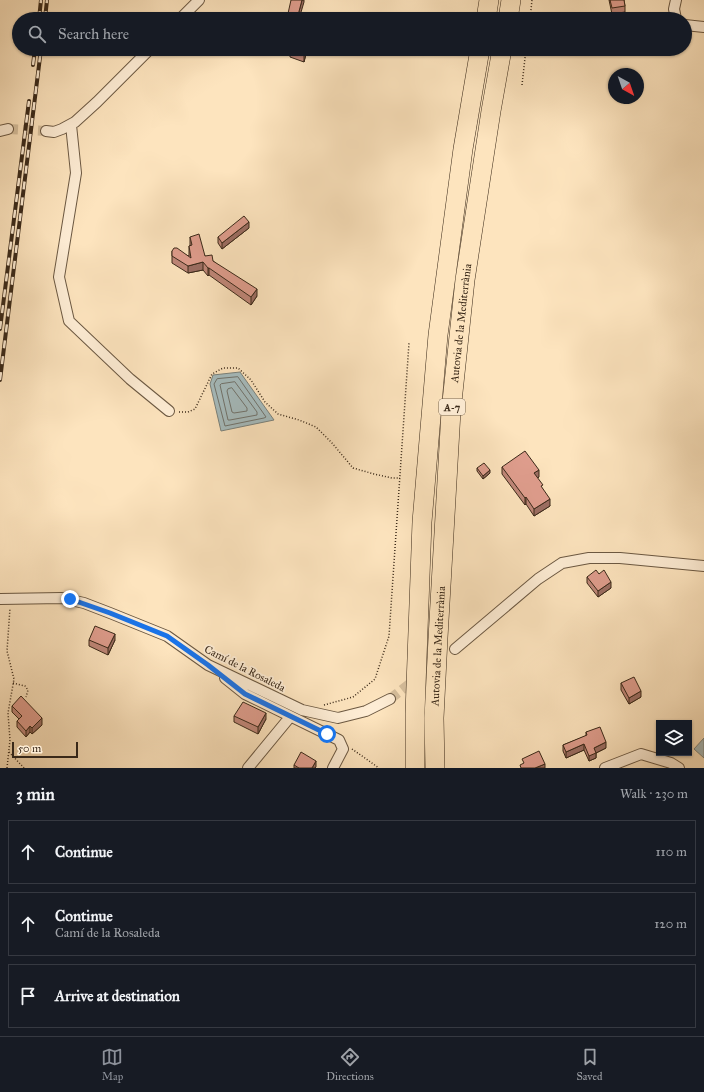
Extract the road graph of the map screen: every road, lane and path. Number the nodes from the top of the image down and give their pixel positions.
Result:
1 (199, 0) edge
2 (489, 0) edge
3 (511, 0) edge
4 (532, 0) edge
5 (676, 0) edge
6 (187, 12) edge
7 (487, 12) edge
8 (509, 12) edge
9 (531, 12) edge
10 (675, 12) edge
11 (692, 26) edge
12 (704, 27) edge
13 (143, 56) edge
14 (479, 56) edge
15 (501, 56) edge
16 (525, 56) edge
17 (522, 85) dead end
18 (71, 125) junction
19 (46, 131) tunnel mouth
20 (409, 343) dead end
21 (169, 411) joint
22 (400, 478) junction
23 (704, 566) edge
24 (5, 599) edge
25 (454, 650) dead end
26 (208, 665) junction
27 (13, 683) junction
28 (26, 697) dead end
29 (390, 699) tunnel mouth
30 (324, 705) dead end
31 (290, 717) junction
32 (339, 740) junction
33 (9, 752) junction
34 (7, 768) edge
35 (24, 768) edge
36 (248, 768) edge
37 (333, 768) edge
38 (379, 768) edge
39 (415, 768) edge
40 (435, 768) edge
41 (605, 768) edge
42 (678, 768) edge

1 - 6 street
2 - 7 highway
3 - 8 highway
4 - 9 path
5 - 10 street
11 - 12 street
13 - 18 street
14 - 39 highway, Autovia de la Mediterrània / A-7
15 - 40 highway, Autovia de la Mediterrània / A-7
16 - 17 path
18 - 19 street
18 - 21 street
20 - 22 path
21 - 22 path
22 - 30 path
23 - 25 street
24 - 26 street, Camí de la Rosaleda
24 - 27 path
26 - 29 street, Camí de la Rosaleda
26 - 31 street
27 - 28 path
27 - 33 path
31 - 32 street
31 - 36 street
32 - 37 street
32 - 38 path
33 - 34 path
33 - 35 path
41 - 42 street

